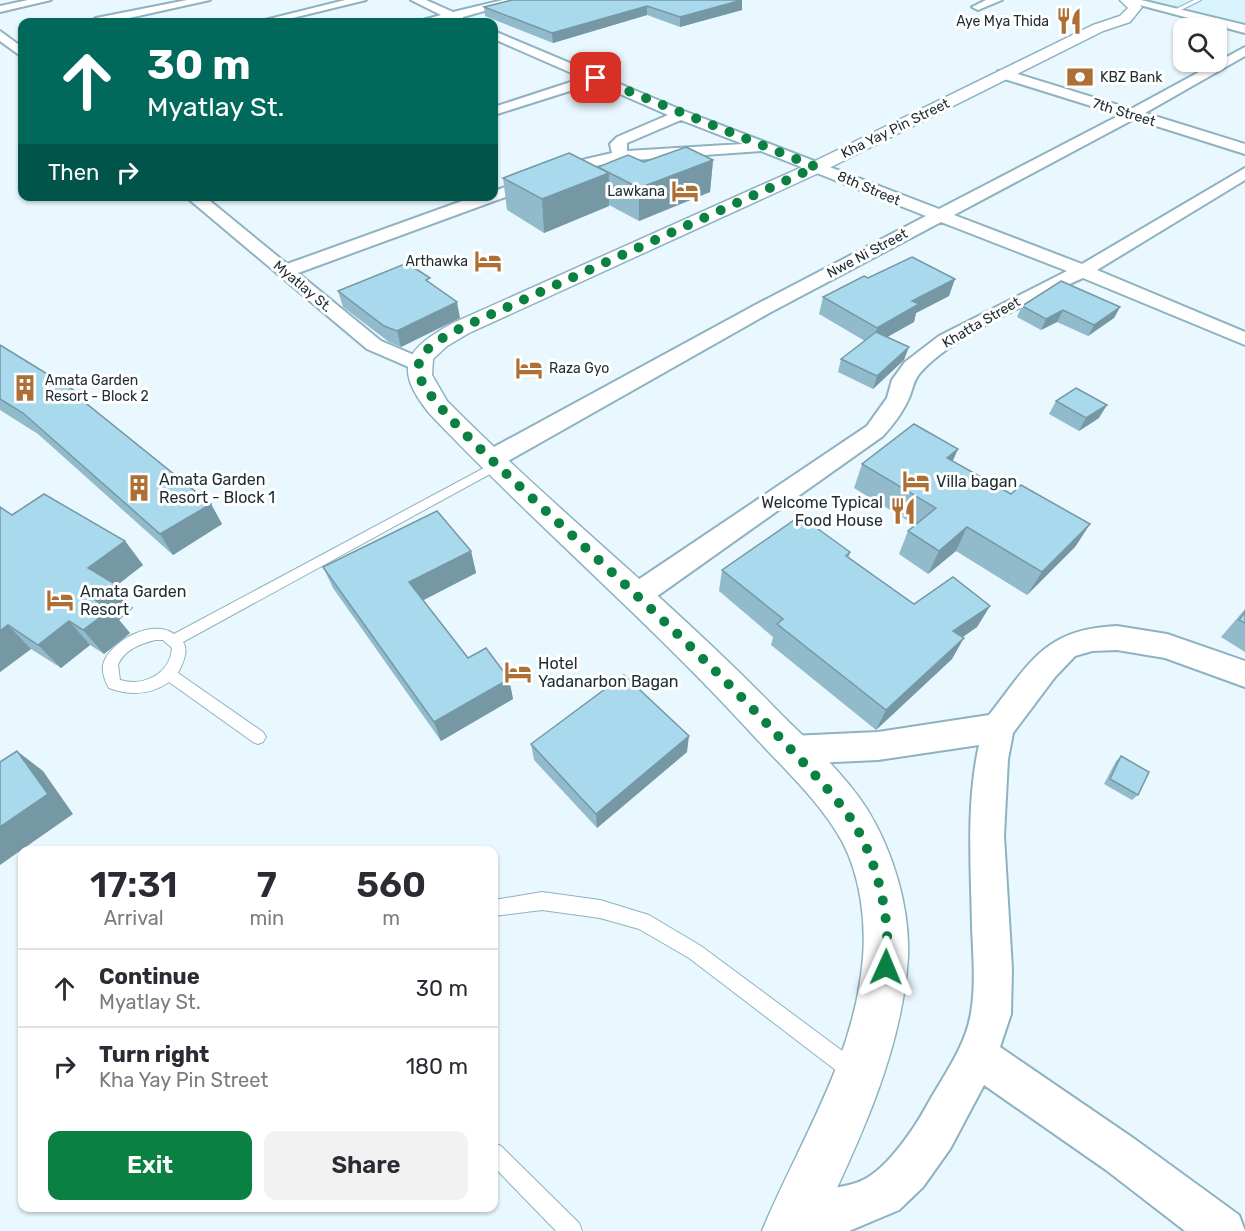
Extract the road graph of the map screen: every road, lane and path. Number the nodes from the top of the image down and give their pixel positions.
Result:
1 (45, 0) edge
2 (204, 0) edge
3 (360, 0) edge
4 (417, 0) edge
5 (517, 0) edge
6 (996, 0) edge
7 (1127, 0) edge
8 (1198, 0) edge
9 (978, 7) dead end
10 (1110, 7) dead end
11 (0, 9) edge
12 (1173, 12) junction
13 (452, 16) junction
14 (116, 18) edge
15 (280, 18) edge
16 (444, 18) edge
17 (457, 18) edge
18 (1098, 28) junction
19 (1245, 29) edge
20 (498, 37) edge
21 (4, 38) edge
22 (517, 46) junction
23 (18, 50) edge
24 (498, 51) edge
25 (1245, 51) edge
26 (1003, 74) junction
27 (596, 78) junction
28 (498, 110) edge
29 (682, 115) junction
30 (1131, 115) junction
31 (769, 148) junction
32 (1245, 149) edge
33 (620, 156) junction
34 (816, 167) junction
35 (1243, 176) edge
36 (498, 194) edge
37 (198, 201) edge
38 (479, 201) edge
39 (935, 216) junction
40 (286, 271) junction
41 (1083, 272) junction
42 (1245, 339) edge
43 (418, 365) junction
44 (494, 462) junction
45 (636, 596) junction
46 (174, 640) junction
47 (169, 674) junction
48 (1245, 674) edge
49 (998, 728) junction
50 (258, 737) dead end
51 (791, 750) junction
52 (498, 907) edge
53 (977, 1056) junction
54 (857, 1074) junction
55 (498, 1157) edge
56 (794, 1222) edge
57 (571, 1231) edge
58 (1223, 1231) edge

1 - 11 street
2 - 14 street
3 - 15 street
4 - 13 street
5 - 13 street
6 - 9 street
7 - 12 street
7 - 18 street, Kha Yay Pin Street
8 - 12 lane
10 - 18 street
12 - 19 street
13 - 16 street
13 - 17 street
18 - 26 street, Kha Yay Pin Street
20 - 22 street, 8th Street
21 - 23 street
22 - 24 street
22 - 27 street, 8th Street
25 - 30 street, Nwe Ni Street
26 - 30 street, 7th Street
26 - 34 street, Kha Yay Pin Street
27 - 28 street
27 - 29 street, 8th Street
29 - 31 street, 8th Street
29 - 33 street
30 - 32 street, 7th Street
30 - 39 street, Nwe Ni Street
31 - 33 street
31 - 34 street, 8th Street
33 - 36 street
34 - 39 street, 8th Street
34 - 43 street, Kha Yay Pin Street
35 - 41 street, Khatta Street
37 - 40 street, Myatlay St.
38 - 40 street
39 - 41 street, 8th Street
39 - 44 street, Nwe Ni Street
40 - 43 street, Myatlay St.
41 - 42 street, 8th Street
41 - 45 street, Khatta Street
43 - 44 street
44 - 45 street
44 - 46 lane
45 - 51 street
46 - 47 lane
46 - 47 lane
47 - 50 lane
48 - 49 street
49 - 51 street
49 - 53 street
51 - 54 street
52 - 54 lane
53 - 56 street
53 - 58 street
54 - 56 street
55 - 57 lane

